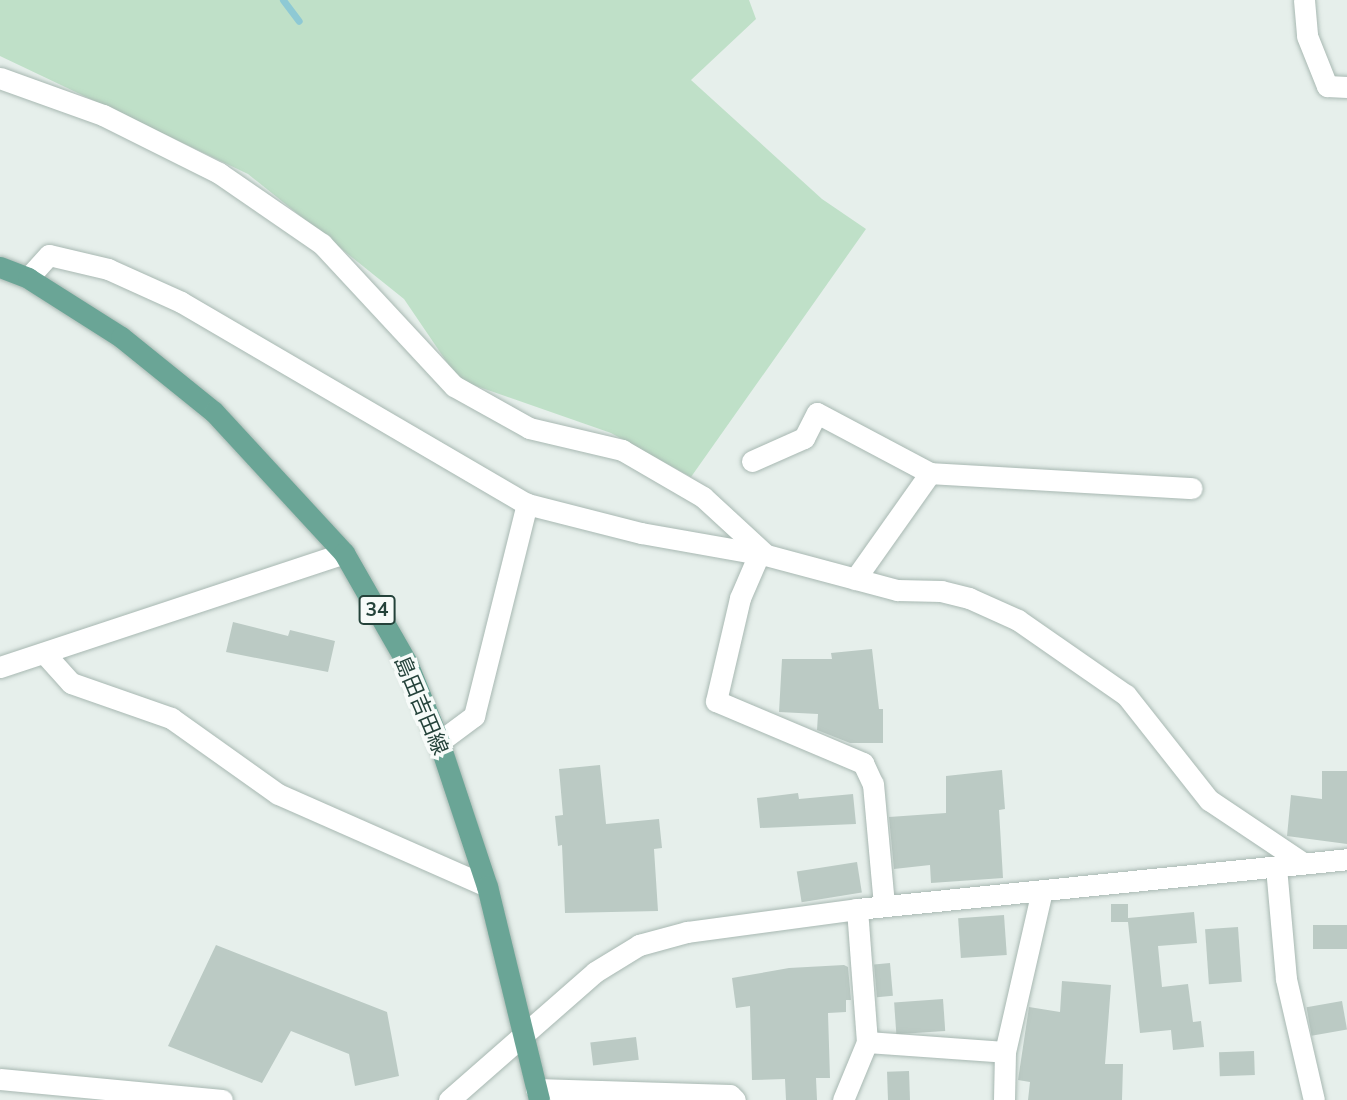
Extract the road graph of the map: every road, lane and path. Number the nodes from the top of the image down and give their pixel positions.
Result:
1 (1304, 0) edge
2 (0, 78) edge
3 (1347, 87) edge
4 (0, 267) edge
5 (28, 278) junction
6 (752, 461) dead end
7 (929, 473) junction
8 (1192, 488) dead end
9 (527, 504) junction
10 (344, 553) junction
11 (763, 554) junction
12 (855, 579) junction
13 (44, 653) junction
14 (0, 667) edge
15 (439, 742) junction
16 (1347, 859) edge
17 (1303, 863) junction
18 (1276, 867) junction
19 (486, 886) junction
20 (1042, 891) junction
21 (884, 906) junction
22 (857, 909) junction
23 (521, 1036) junction
24 (866, 1042) junction
25 (1005, 1052) junction
26 (0, 1079) edge
27 (537, 1095) edge
28 (222, 1100) edge
29 (449, 1100) edge
30 (735, 1100) edge
31 (843, 1100) edge
32 (1004, 1100) edge
33 (1314, 1100) edge

1 - 3 street
2 - 11 street
4 - 5 main road, 島田吉田線 / 34
5 - 9 street
5 - 10 main road, 島田吉田線 / 34
6 - 7 street
7 - 8 street
7 - 12 street
9 - 11 street
9 - 15 street
10 - 13 street
10 - 15 main road, 島田吉田線 / 34
11 - 12 street
11 - 21 street
12 - 17 street
13 - 14 street
13 - 19 street
15 - 19 main road, 島田吉田線 / 34
16 - 17 street
17 - 18 street
18 - 20 street
18 - 33 street
19 - 23 main road, 島田吉田線 / 34
20 - 21 street
20 - 25 street
21 - 22 street
22 - 23 street
22 - 24 street
23 - 27 main road, 島田吉田線 / 34
23 - 29 street
24 - 25 street
24 - 31 street
25 - 32 street
26 - 28 street
27 - 30 street

